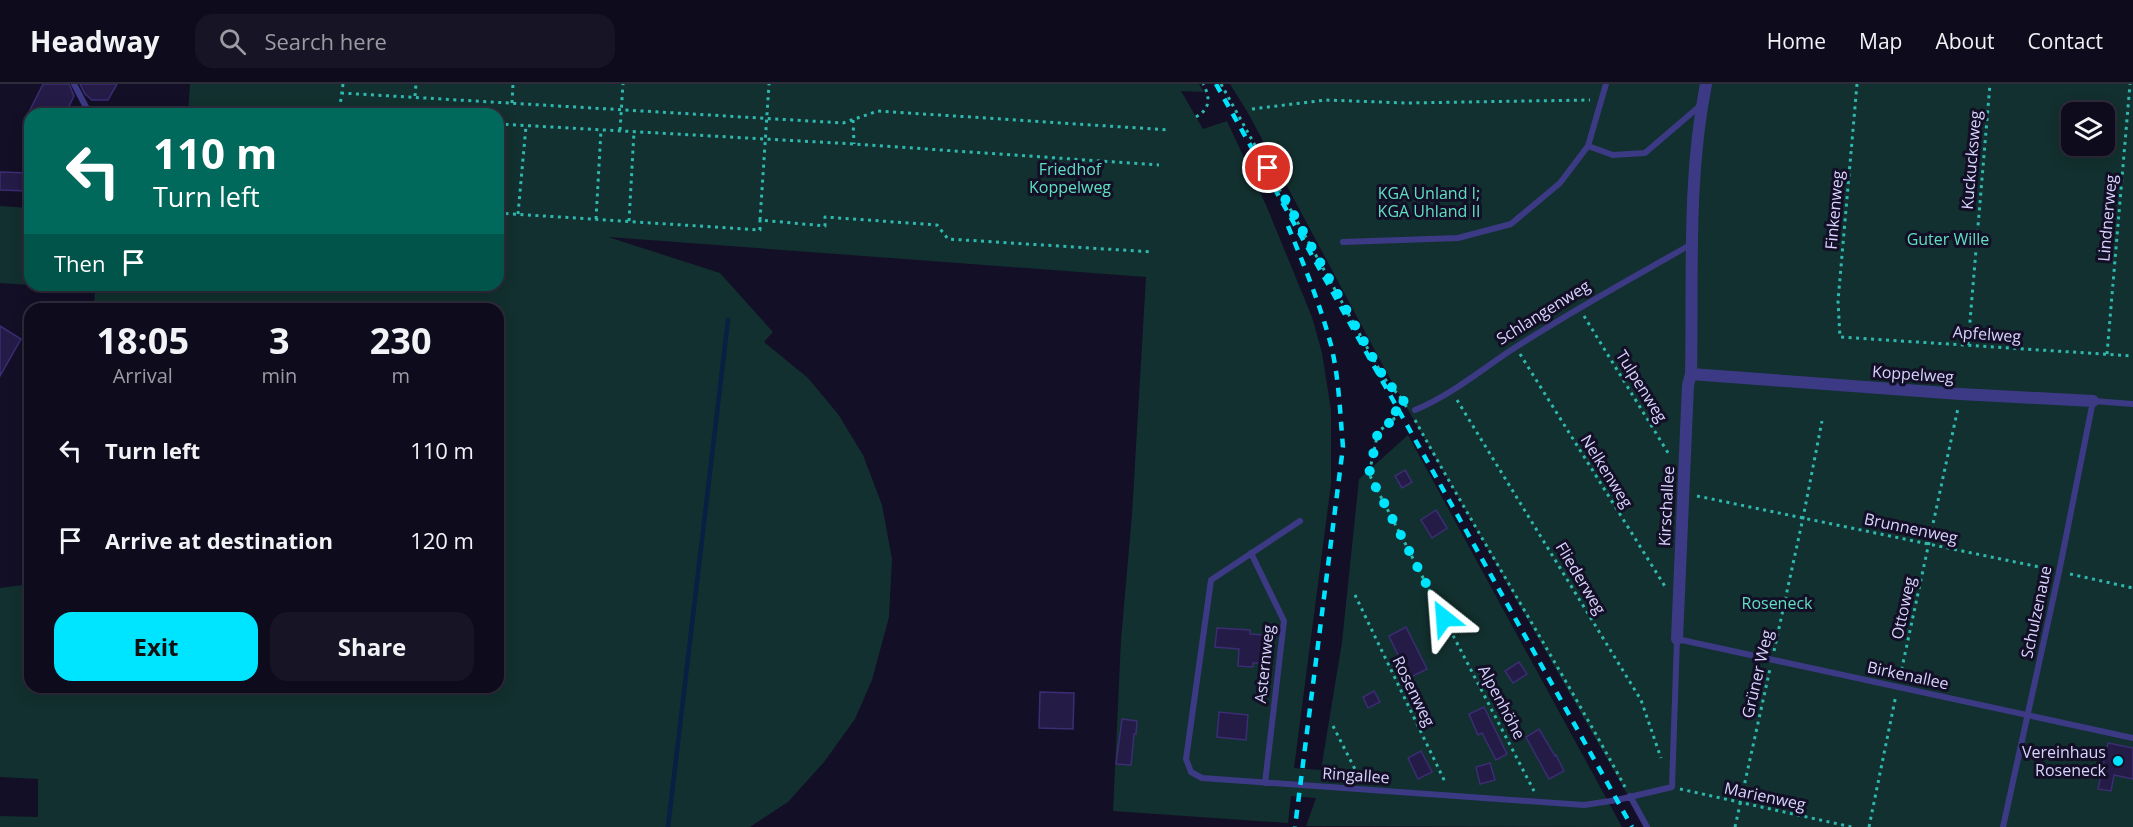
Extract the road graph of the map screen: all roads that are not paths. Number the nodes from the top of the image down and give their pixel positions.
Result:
1 (74, 84) edge
2 (1606, 84) edge
3 (1706, 84) edge
4 (1702, 105) junction
5 (87, 108) edge
6 (1588, 146) junction
7 (1343, 242) dead end
8 (1690, 245) junction
9 (1691, 374) junction
10 (2093, 402) junction
11 (2133, 404) edge
12 (1410, 408) road end
13 (1300, 521) dead end
14 (1251, 553) junction
15 (1677, 639) junction
16 (2028, 715) junction
17 (2133, 738) edge
18 (1265, 783) junction
19 (1630, 796) junction
20 (1647, 827) edge
21 (2003, 827) edge

1 - 5 lane
2 - 6 lane
3 - 4 street
4 - 6 lane
4 - 8 street
6 - 7 lane
8 - 9 street
8 - 12 lane, Schlangenweg
9 - 10 street, Koppelweg
9 - 15 street, Kirschallee
10 - 11 lane, Koppelweg
10 - 16 lane, Schulzenaue
13 - 14 lane, Ringallee
14 - 18 lane, Asternweg
14 - 18 lane, Ringallee
15 - 16 lane, Birkenallee
15 - 19 lane, Ringallee
16 - 17 lane, Birkenallee
16 - 21 lane, Schulzenaue
18 - 19 lane, Ringallee
19 - 20 lane

